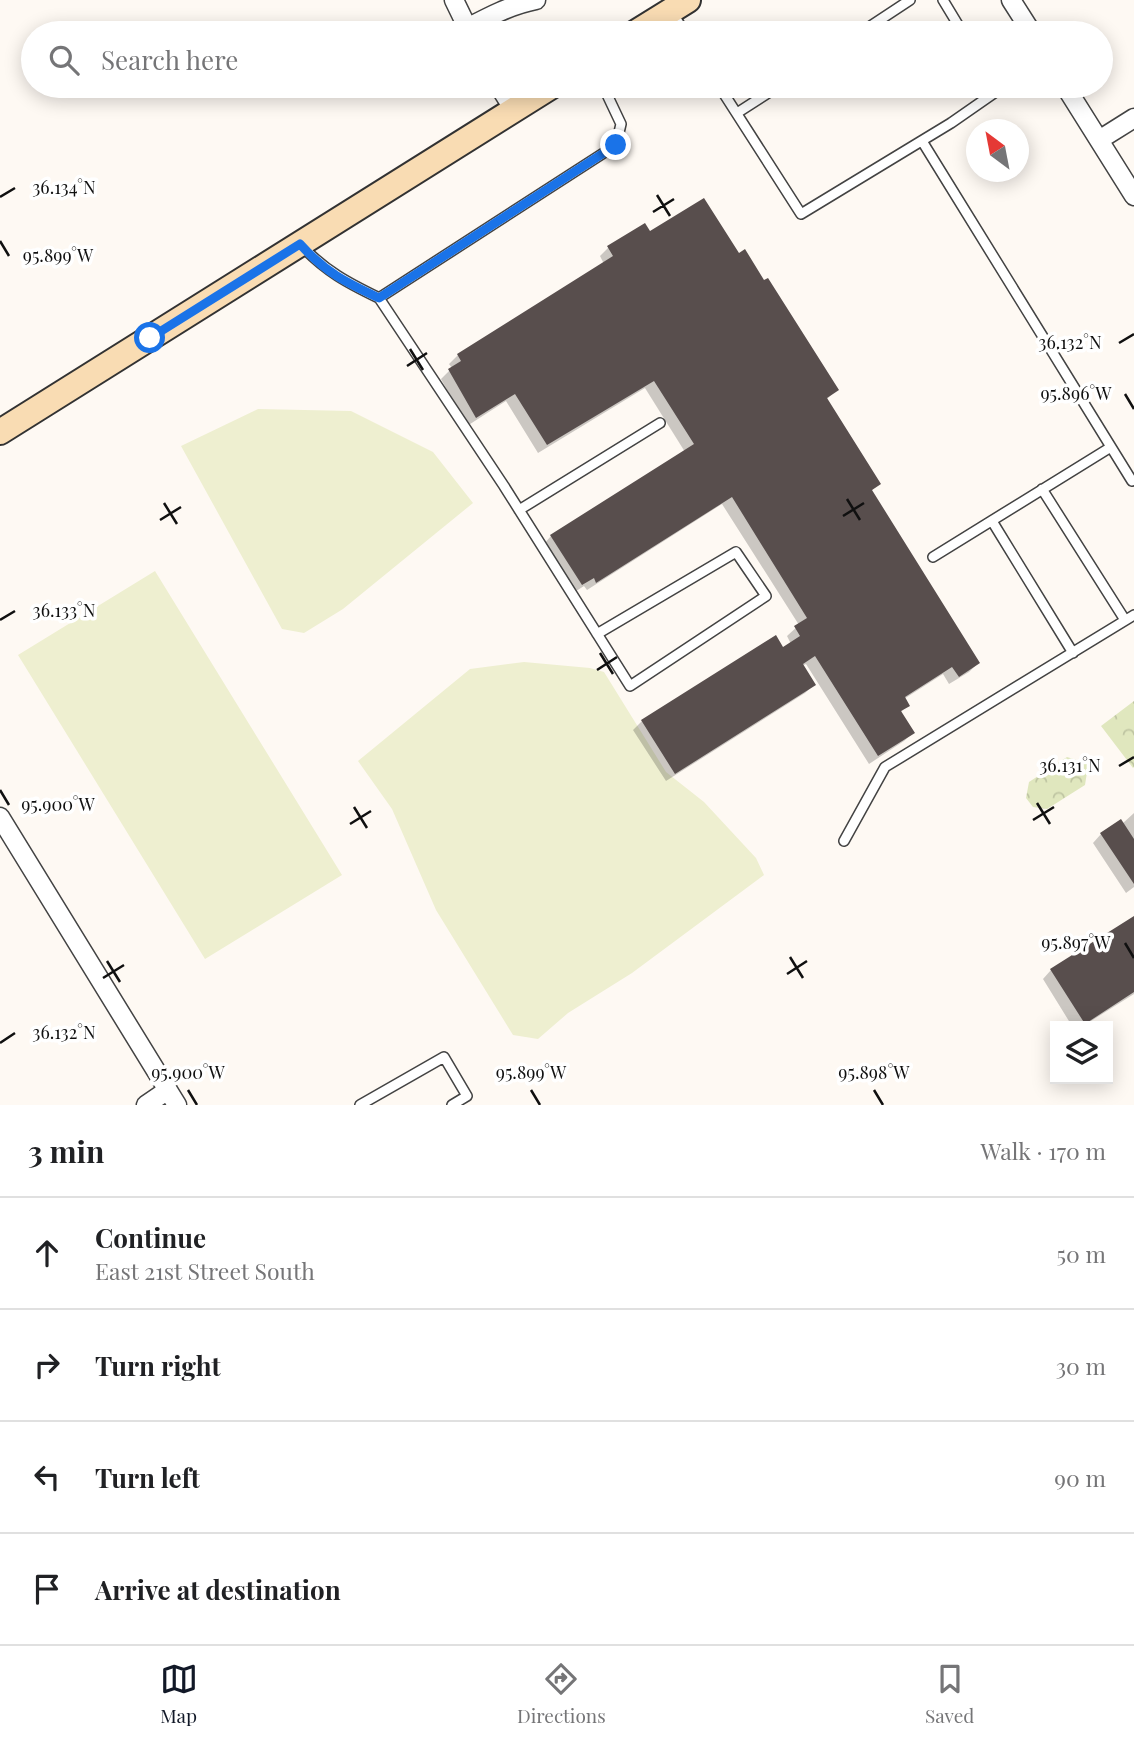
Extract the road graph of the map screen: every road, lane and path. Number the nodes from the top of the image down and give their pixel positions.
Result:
1 (454, 0) edge
2 (536, 0) edge
3 (910, 0) edge
4 (943, 0) edge
5 (1011, 0) edge
6 (679, 6) edge
7 (464, 21) edge
8 (483, 21) edge
9 (655, 21) edge
10 (878, 21) edge
11 (956, 21) edge
12 (1024, 21) edge
13 (506, 98) edge
14 (533, 98) edge
15 (609, 98) edge
16 (727, 98) edge
17 (760, 98) edge
18 (987, 98) edge
19 (1073, 98) edge
20 (514, 110) junction
21 (737, 113) junction
22 (1134, 118) edge
23 (1099, 140) junction
24 (922, 141) junction
25 (1134, 196) edge
26 (300, 244) junction
27 (379, 298) junction
28 (660, 423) dead end
29 (0, 432) edge
30 (1111, 447) junction
31 (1132, 481) dead end
32 (1042, 489) junction
33 (519, 510) junction
34 (992, 521) junction
35 (933, 557) dead end
36 (1134, 615) edge
37 (1125, 621) junction
38 (597, 634) junction
39 (1073, 653) junction
40 (3, 828) edge
41 (844, 841) dead end
42 (172, 1098) edge
43 (146, 1105) edge
44 (360, 1105) edge
45 (452, 1105) edge

1 - 7 street
2 - 8 street
3 - 10 lane
4 - 11 lane
5 - 12 street
6 - 9 main road
13 - 20 street
14 - 20 main road
15 - 27 lane
16 - 21 lane
17 - 21 lane
18 - 24 lane
19 - 23 street
20 - 26 main road
21 - 24 lane
22 - 23 street
23 - 25 street
24 - 30 lane
26 - 27 lane
26 - 29 main road
27 - 33 lane
28 - 33 lane
30 - 31 lane
30 - 32 lane
32 - 34 lane
32 - 37 lane
33 - 38 lane
34 - 35 lane
34 - 39 lane
36 - 37 lane
37 - 39 lane
38 - 38 lane
39 - 41 lane
40 - 42 street
42 - 43 street
44 - 45 lane

